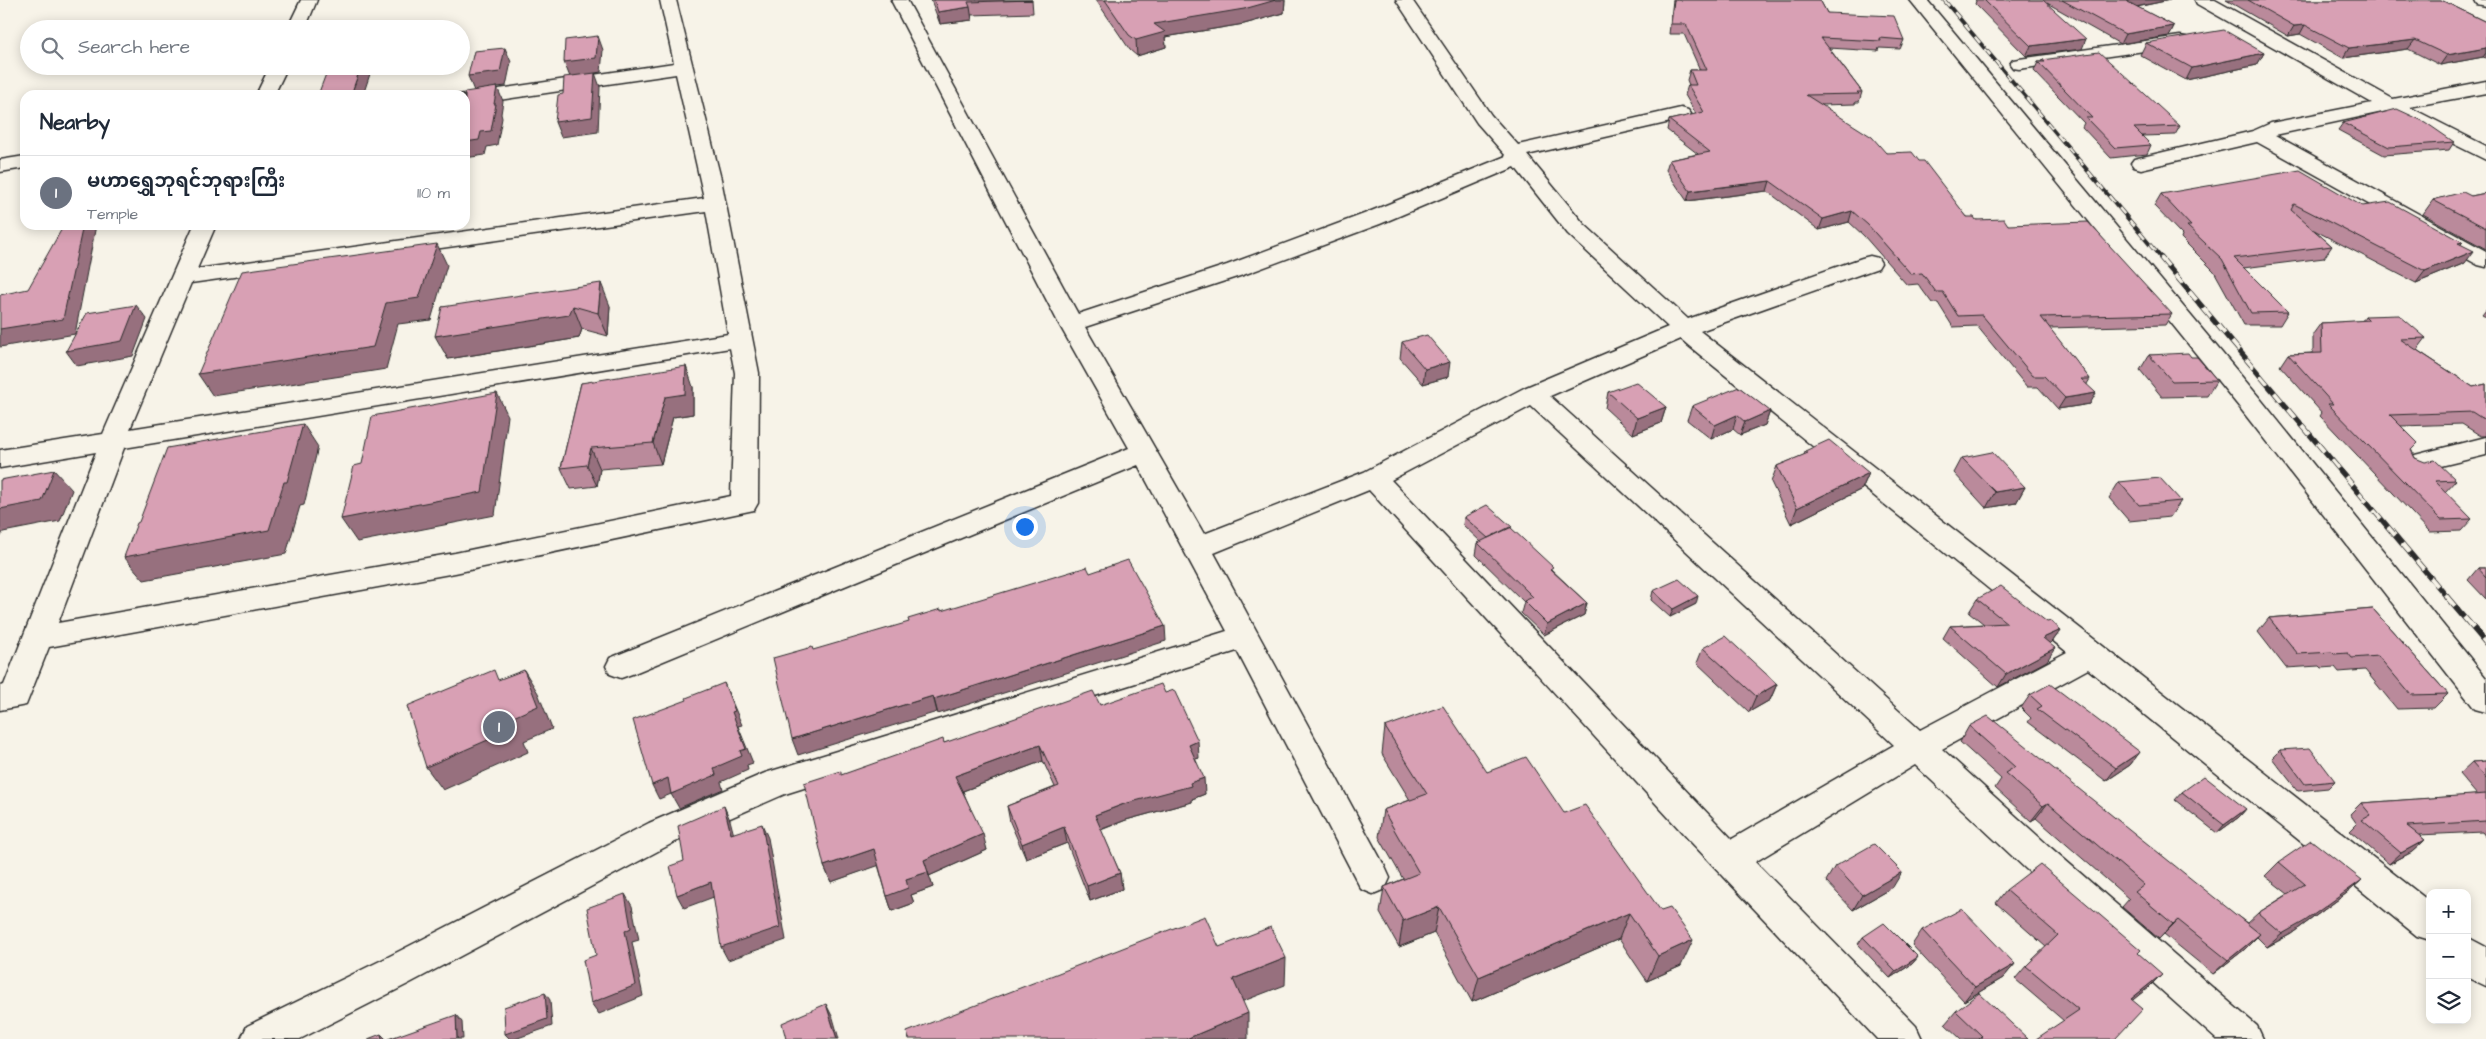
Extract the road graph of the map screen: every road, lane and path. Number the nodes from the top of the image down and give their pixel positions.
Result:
1 (309, 0) edge
2 (668, 0) edge
3 (899, 0) edge
4 (1404, 0) edge
5 (1918, 0) edge
6 (2203, 0) edge
7 (300, 20) edge
8 (2252, 28) junction
9 (2224, 33) edge
10 (2195, 38) edge
11 (2019, 64) dead end
12 (684, 68) junction
13 (275, 75) edge
14 (2486, 87) edge
15 (267, 90) edge
16 (470, 98) edge
17 (2390, 105) junction
18 (1681, 114) dead end
19 (2260, 135) junction
20 (2486, 154) edge
21 (1516, 155) junction
22 (20, 163) edge
23 (2141, 163) dead end
24 (0, 166) edge
25 (716, 203) junction
26 (203, 230) edge
27 (2486, 260) edge
28 (1870, 263) dead end
29 (182, 278) junction
30 (1071, 324) junction
31 (1683, 328) junction
32 (740, 339) junction
33 (1533, 394) junction
34 (113, 442) junction
35 (2486, 446) edge
36 (1144, 452) junction
37 (0, 459) edge
38 (2416, 463) edge
39 (1373, 478) junction
40 (1198, 548) junction
41 (1245, 637) junction
42 (37, 638) junction
43 (2089, 654) junction
44 (621, 666) dead end
45 (0, 698) edge
46 (2486, 700) edge
47 (1916, 748) junction
48 (1729, 859) junction
49 (1372, 878) dead end
50 (2426, 921) edge
51 (2471, 957) edge
52 (2486, 969) edge
53 (260, 1039) edge
54 (1903, 1039) edge
55 (2244, 1039) edge

1 - 7 street
2 - 12 street
3 - 30 street
4 - 21 street
5 - 46 street
6 - 8 street
8 - 9 street
8 - 17 street
10 - 11 street
12 - 16 street
12 - 25 street
13 - 15 street
14 - 17 street
17 - 19 street
17 - 20 street
18 - 21 street
19 - 23 street
19 - 27 street
21 - 30 street
21 - 31 street
22 - 24 street
25 - 29 street
25 - 32 street
26 - 29 street
28 - 31 street
29 - 34 street
30 - 36 street
31 - 33 street
31 - 43 street
32 - 34 street
32 - 42 street
33 - 39 street
33 - 47 street
34 - 37 street
34 - 42 street
35 - 38 street
36 - 40 street
36 - 44 street
39 - 40 street
39 - 48 street
40 - 41 street
41 - 49 street
41 - 53 street
42 - 45 street
43 - 47 street
43 - 50 street
47 - 48 street
47 - 55 street
48 - 54 street
51 - 52 street

